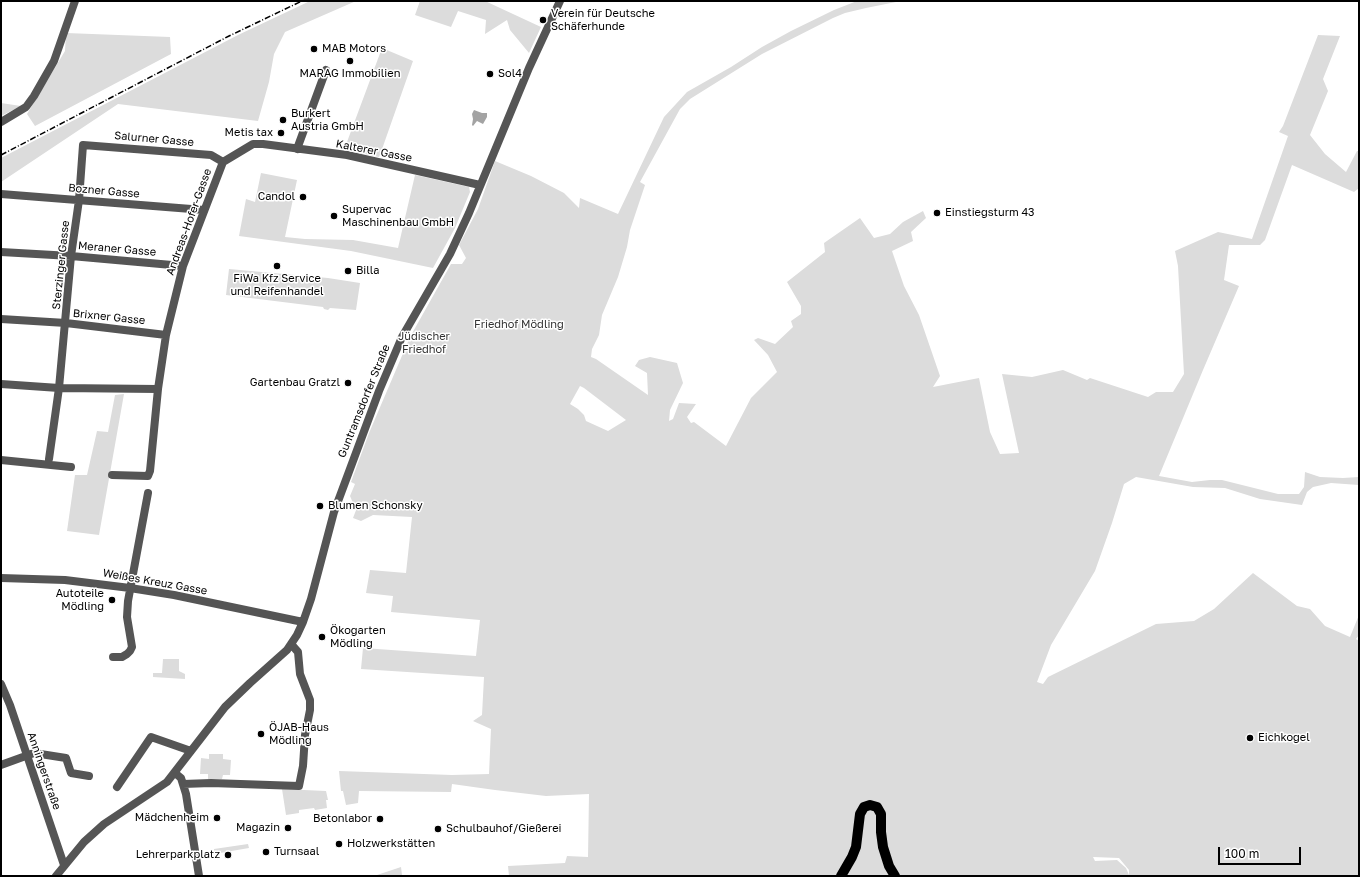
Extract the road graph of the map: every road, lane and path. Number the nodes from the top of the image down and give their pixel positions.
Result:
1 (75, 1) edge
2 (560, 1) edge
3 (326, 70) dead end
4 (1, 122) edge
5 (263, 144) joint
6 (83, 145) joint
7 (297, 148) junction
8 (223, 162) junction
9 (480, 185) junction
10 (1, 194) edge
11 (79, 200) junction
12 (204, 210) junction
13 (1, 252) edge
14 (72, 256) junction
15 (183, 266) junction
16 (1, 319) edge
17 (66, 324) junction
18 (166, 334) junction
19 (1, 384) edge
20 (59, 388) junction
21 (158, 390) junction
22 (50, 459) dead end
23 (1, 460) edge
24 (71, 468) dead end
25 (112, 475) dead end
26 (148, 493) dead end
27 (1, 578) edge
28 (130, 588) junction
29 (303, 622) junction
30 (291, 644) junction
31 (113, 657) dead end
32 (1, 684) edge
33 (191, 751) junction
34 (27, 756) junction
35 (1, 765) edge
36 (175, 772) junction
37 (89, 776) dead end
38 (183, 784) junction
39 (117, 786) dead end
40 (64, 865) junction
41 (56, 876) edge
42 (199, 876) edge
43 (841, 876) edge
44 (895, 876) edge

1 - 4 street
2 - 9 street, Guntramsdorfer Straße
3 - 7 street
5 - 7 street, Kalterer Gasse
5 - 8 street, Andreas-Hofer-Gasse
6 - 8 street, Salurner Gasse
6 - 11 street, Sterzinger Gasse
7 - 9 street, Kalterer Gasse
8 - 12 street, Andreas-Hofer-Gasse
9 - 29 street, Guntramsdorfer Straße
10 - 11 street, Bozner Gasse
11 - 12 street, Bozner Gasse
11 - 14 street, Sterzinger Gasse
12 - 15 street, Andreas-Hofer-Gasse
13 - 14 street, Meraner Gasse
14 - 15 street, Meraner Gasse
14 - 17 street, Sterzinger Gasse
15 - 18 street, Andreas-Hofer-Gasse
16 - 17 street, Brixner Gasse
17 - 18 street, Brixner Gasse
17 - 20 street, Sterzinger Gasse
18 - 21 street, Andreas-Hofer-Gasse
19 - 20 street
20 - 21 street
20 - 22 street, Sterzinger Gasse
21 - 25 street, Andreas-Hofer-Gasse
23 - 24 street
26 - 28 street
27 - 28 street, Weißes Kreuz Gasse
28 - 29 street, Weißes Kreuz Gasse
28 - 31 street
29 - 30 street, Guntramsdorfer Straße
30 - 33 street, Guntramsdorfer Straße
30 - 38 street
32 - 34 street, Anningerstraße
33 - 36 street, Guntramsdorfer Straße
33 - 39 street
34 - 35 street
34 - 37 street
34 - 40 street, Anningerstraße
36 - 38 street
36 - 40 street, Guntramsdorfer Straße
38 - 42 street
40 - 41 street, Guntramsdorfer Straße
43 - 44 main road

